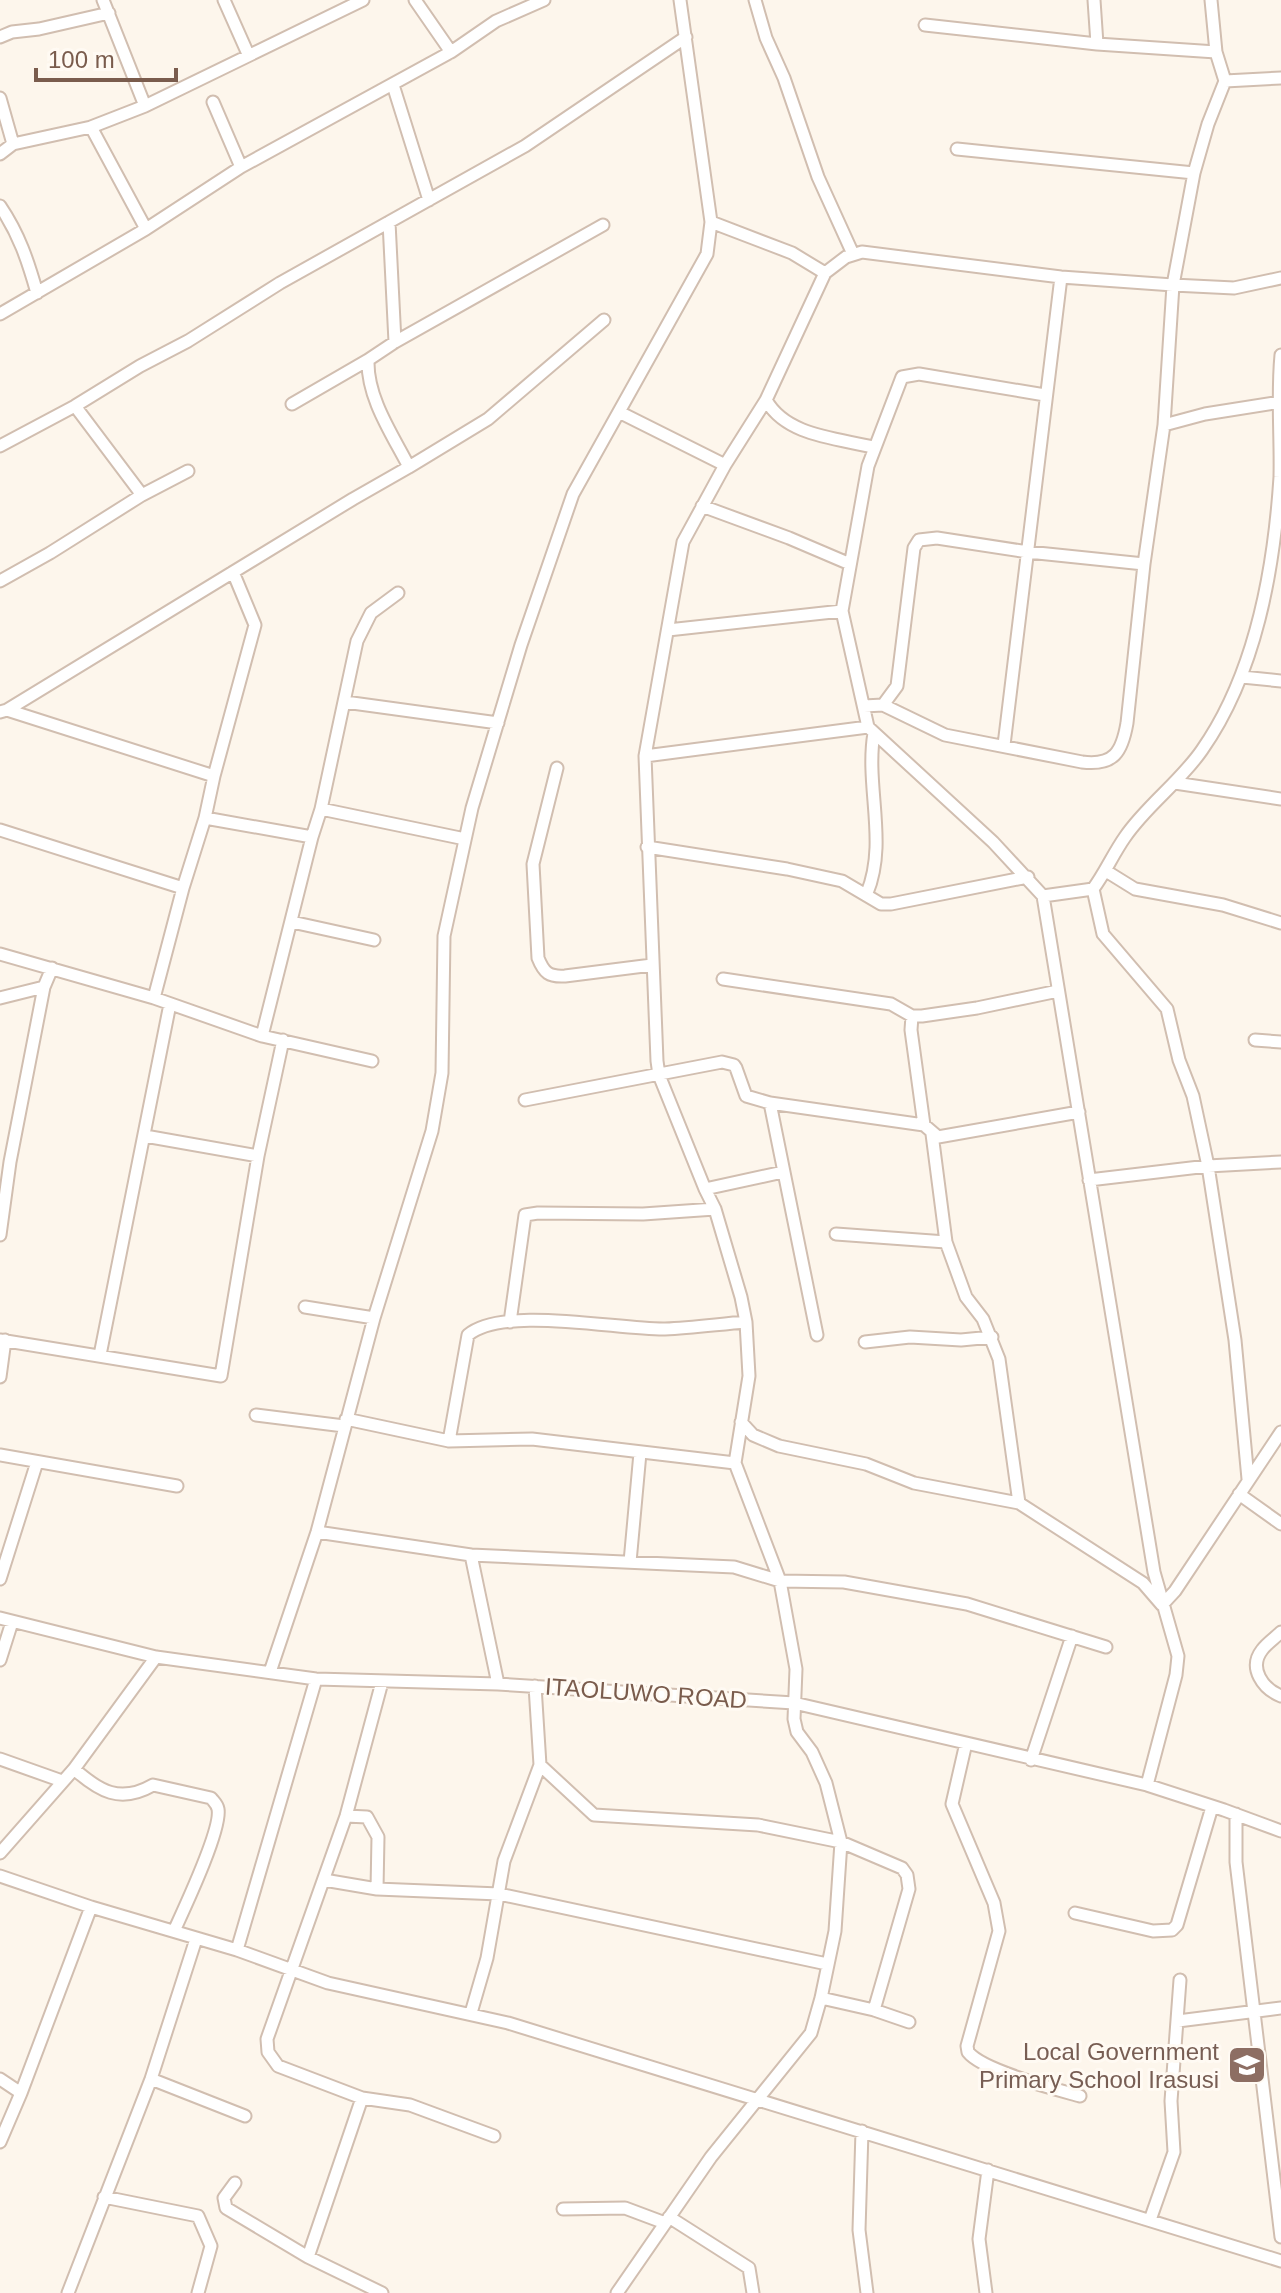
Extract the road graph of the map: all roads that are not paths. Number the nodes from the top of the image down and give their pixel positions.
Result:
1 (103, 0) edge
2 (224, 0) edge
3 (361, 0) edge
4 (415, 0) edge
5 (544, 0) edge
6 (680, 0) edge
7 (755, 0) edge
8 (1094, 0) edge
9 (1211, 0) edge
10 (109, 13) junction
11 (925, 25) dead end
12 (0, 37) edge
13 (686, 37) junction
14 (1097, 44) junction
15 (451, 52) junction
16 (1216, 52) junction
17 (248, 54) junction
18 (1281, 78) edge
19 (1225, 81) junction
20 (393, 85) junction
21 (0, 98) edge
22 (213, 102) dead end
23 (145, 106) junction
24 (91, 127) junction
25 (13, 144) junction
26 (957, 149) dead end
27 (0, 154) edge
28 (241, 167) junction
29 (1194, 173) junction
30 (429, 200) junction
31 (0, 206) edge
32 (389, 222) junction
33 (711, 222) junction
34 (603, 225) dead end
35 (146, 229) junction
36 (853, 254) junction
37 (825, 273) junction
38 (1061, 277) junction
39 (1281, 278) edge
40 (1173, 285) junction
41 (37, 293) junction
42 (0, 314) edge
43 (604, 320) dead end
44 (395, 342) junction
45 (1281, 355) edge
46 (368, 360) junction
47 (1045, 395) junction
48 (766, 400) junction
49 (1280, 402) edge
50 (292, 404) dead end
51 (75, 406) junction
52 (619, 412) junction
53 (1164, 425) junction
54 (0, 446) edge
55 (873, 447) junction
56 (725, 465) junction
57 (409, 467) junction
58 (188, 471) dead end
59 (142, 495) junction
60 (702, 506) junction
61 (1277, 545) edge
62 (1028, 552) junction
63 (850, 564) junction
64 (1144, 564) junction
65 (233, 572) junction
66 (0, 581) edge
67 (398, 593) dead end
68 (842, 611) junction
69 (668, 630) junction
70 (1242, 677) junction
71 (1281, 681) edge
72 (345, 702) junction
73 (883, 705) junction
74 (864, 706) junction
75 (3, 711) edge
76 (498, 723) junction
77 (871, 730) junction
78 (1004, 745) junction
79 (645, 756) junction
80 (557, 768) dead end
81 (214, 776) junction
82 (1175, 783) junction
83 (1281, 799) edge
84 (321, 809) junction
85 (205, 818) junction
86 (0, 830) edge
87 (312, 837) junction
88 (465, 839) junction
89 (647, 847) junction
90 (1106, 871) junction
91 (1028, 877) junction
92 (183, 888) junction
93 (1093, 889) junction
94 (867, 893) junction
95 (1043, 896) junction
96 (292, 922) junction
97 (1281, 923) edge
98 (374, 940) dead end
99 (0, 954) edge
100 (652, 965) junction
101 (52, 968) junction
102 (723, 979) dead end
103 (44, 987) junction
104 (1058, 991) junction
105 (0, 998) edge
106 (154, 998) junction
107 (170, 1004) junction
108 (912, 1016) junction
109 (262, 1036) junction
110 (283, 1040) junction
111 (1255, 1040) dead end
112 (1281, 1042) edge
113 (372, 1061) dead end
114 (659, 1075) junction
115 (525, 1100) dead end
116 (770, 1103) junction
117 (1079, 1112) junction
118 (928, 1130) junction
119 (145, 1136) junction
120 (258, 1156) junction
121 (1281, 1162) edge
122 (1208, 1166) junction
123 (783, 1172) junction
124 (1089, 1180) junction
125 (705, 1189) junction
126 (715, 1209) junction
127 (836, 1234) dead end
128 (0, 1235) edge
129 (946, 1242) junction
130 (305, 1307) dead end
131 (374, 1318) junction
132 (510, 1322) junction
133 (746, 1322) junction
134 (817, 1335) dead end
135 (992, 1337) junction
136 (3, 1340) edge
137 (865, 1342) dead end
138 (100, 1355) junction
139 (0, 1377) edge
140 (256, 1415) dead end
141 (741, 1422) junction
142 (345, 1423) junction
143 (1281, 1432) edge
144 (449, 1441) junction
145 (640, 1453) junction
146 (0, 1455) edge
147 (37, 1462) junction
148 (735, 1463) junction
149 (1248, 1479) junction
150 (177, 1486) dead end
151 (1239, 1494) junction
152 (1019, 1503) junction
153 (1281, 1524) edge
154 (317, 1532) junction
155 (471, 1555) junction
156 (630, 1562) junction
157 (0, 1579) edge
158 (780, 1581) junction
159 (1162, 1605) junction
160 (0, 1618) edge
161 (12, 1622) junction
162 (1281, 1632) edge
163 (1072, 1636) junction
164 (1106, 1647) dead end
165 (156, 1657) junction
166 (0, 1660) edge
167 (270, 1672) junction
168 (316, 1679) junction
169 (382, 1682) junction
170 (498, 1684) junction
171 (535, 1686) junction
172 (1281, 1696) edge
173 (794, 1703) junction
174 (966, 1743) junction
175 (0, 1759) edge
176 (1031, 1760) junction
177 (540, 1765) junction
178 (74, 1769) junction
179 (62, 1781) junction
180 (1147, 1785) junction
181 (1212, 1807) junction
182 (1236, 1814) junction
183 (346, 1816) junction
184 (1281, 1831) edge
185 (841, 1842) junction
186 (0, 1853) edge
187 (0, 1876) edge
188 (324, 1880) junction
189 (377, 1889) junction
190 (499, 1894) junction
191 (91, 1907) junction
192 (1075, 1913) dead end
193 (174, 1931) junction
194 (196, 1939) junction
195 (237, 1950) junction
196 (827, 1964) junction
197 (292, 1968) junction
198 (1180, 1980) dead end
199 (821, 1998) junction
200 (1281, 2008) edge
201 (874, 2010) junction
202 (1252, 2012) junction
203 (471, 2013) junction
204 (1178, 2021) junction
205 (909, 2022) dead end
206 (0, 2079) edge
207 (151, 2079) junction
208 (21, 2093) junction
209 (1080, 2096) dead end
210 (362, 2098) junction
211 (758, 2098) junction
212 (245, 2116) dead end
213 (862, 2131) junction
214 (1276, 2133) edge
215 (494, 2136) dead end
216 (0, 2142) edge
217 (988, 2170) junction
218 (235, 2183) dead end
219 (104, 2197) junction
220 (563, 2209) dead end
221 (667, 2220) junction
222 (1150, 2220) junction
223 (1281, 2237) edge
224 (308, 2257) junction
225 (1281, 2261) edge
226 (68, 2293) edge
227 (198, 2293) edge
228 (382, 2293) edge
229 (617, 2293) edge
230 (753, 2293) edge
231 (867, 2293) edge
232 (986, 2293) edge

1 - 10 street
2 - 17 street
3 - 17 street
4 - 15 street
5 - 15 street
6 - 13 street
7 - 36 street
8 - 14 street
9 - 16 street
10 - 12 street
10 - 23 street
11 - 14 street
13 - 30 street
13 - 33 street
14 - 16 street
15 - 20 street
16 - 19 street
17 - 23 street
18 - 19 street
19 - 29 street
20 - 28 street
20 - 30 street
21 - 25 street
22 - 28 street
23 - 24 street
24 - 25 street
24 - 35 street
25 - 27 street
26 - 29 street
28 - 35 street
29 - 40 street
30 - 32 street
31 - 41 street
32 - 44 street
32 - 51 street
33 - 37 street
33 - 52 street
34 - 44 street
35 - 41 street
36 - 37 street
36 - 38 street
37 - 48 street
38 - 40 street
38 - 47 street
39 - 40 street
40 - 53 street
41 - 42 street
43 - 57 street
44 - 46 street
45 - 49 street
46 - 50 street
46 - 57 street
47 - 55 street
47 - 62 street
48 - 55 street
48 - 56 street
49 - 53 street
49 - 61 street
51 - 54 street
51 - 59 street
52 - 56 street
52 - 76 street
53 - 64 street
55 - 63 street
56 - 60 street
57 - 65 street
58 - 59 street
59 - 66 street
60 - 63 street
60 - 69 street
61 - 70 street
62 - 64 street
62 - 73 street
62 - 78 street
63 - 68 street
64 - 78 street
65 - 75 street
65 - 81 street
67 - 72 street
68 - 69 street
68 - 74 street
69 - 79 street
70 - 71 street
70 - 82 street
72 - 76 street
72 - 84 street
73 - 74 street
73 - 78 street
74 - 77 street
75 - 81 street
76 - 88 street
77 - 79 street
77 - 91 street
77 - 94 street
79 - 89 street
80 - 100 street
81 - 85 street
82 - 83 street
82 - 90 street
84 - 87 street
84 - 88 street
85 - 87 street
85 - 92 street
86 - 92 street
87 - 96 street
88 - 131 street
89 - 94 street
89 - 100 street
90 - 93 street
90 - 97 street
91 - 94 street
91 - 95 street
92 - 106 street
93 - 95 street
93 - 122 street
95 - 104 street
96 - 98 street
96 - 109 street
99 - 101 street
100 - 114 street
101 - 103 street
101 - 106 street
102 - 108 street
103 - 105 street
103 - 128 street
104 - 108 street
104 - 117 street
106 - 107 street
107 - 109 street
107 - 119 street
108 - 118 street
109 - 110 street
110 - 113 street
110 - 120 street
111 - 112 street
114 - 115 street
114 - 116 street
114 - 125 street
116 - 118 street
116 - 123 street
117 - 118 street
117 - 124 street
118 - 129 street
119 - 120 street
119 - 138 street
120 - 138 street
121 - 122 street
122 - 124 street
122 - 149 street
123 - 125 street
123 - 134 street
124 - 159 street
125 - 126 street
126 - 132 street
126 - 133 street
127 - 129 street
129 - 135 street
130 - 131 street
131 - 142 street
132 - 133 street
132 - 144 street
133 - 141 street
135 - 137 street
135 - 152 street
136 - 138 street
136 - 139 street
140 - 142 street
141 - 148 street
141 - 152 street
142 - 144 street
142 - 154 street
143 - 149 street
144 - 145 street
145 - 148 street
145 - 156 street
146 - 147 street
147 - 150 street
147 - 157 street
148 - 158 street
149 - 151 street
151 - 153 street
151 - 159 street
152 - 159 street
154 - 155 street
154 - 167 street
155 - 156 street
155 - 170 street
156 - 158 street
158 - 163 street
158 - 173 street
159 - 180 street
160 - 161 street, ITAOLUWO ROAD
161 - 165 street, ITAOLUWO ROAD
161 - 166 street
162 - 172 street
163 - 164 street
163 - 176 street
165 - 167 street, ITAOLUWO ROAD
165 - 178 street
167 - 168 street, ITAOLUWO ROAD
168 - 169 street, ITAOLUWO ROAD
168 - 195 street
169 - 170 street, ITAOLUWO ROAD
169 - 183 street
170 - 171 street, ITAOLUWO ROAD
171 - 173 street, ITAOLUWO ROAD
171 - 177 street
173 - 174 street, ITAOLUWO ROAD
173 - 185 street
174 - 176 street, ITAOLUWO ROAD
174 - 209 street
175 - 179 street
176 - 180 street, ITAOLUWO ROAD
177 - 185 street
177 - 190 street
178 - 179 street
178 - 193 street
179 - 186 street
180 - 181 street, ITAOLUWO ROAD
181 - 182 street, ITAOLUWO ROAD
181 - 192 street
182 - 184 street, ITAOLUWO ROAD
182 - 202 street
183 - 188 street
183 - 189 street
185 - 196 street
185 - 201 street
187 - 191 street
188 - 189 street
188 - 197 street
189 - 190 street
190 - 196 street
190 - 203 street
191 - 193 street
191 - 208 street
193 - 194 street
194 - 195 street
194 - 207 street
195 - 197 street
196 - 199 street
197 - 203 street
197 - 210 street
198 - 204 street
199 - 201 street
199 - 211 street
200 - 202 street
201 - 205 street
202 - 204 street
202 - 214 street
203 - 211 street
204 - 222 street
206 - 208 street
207 - 212 street
207 - 219 street
208 - 216 street
210 - 215 street
210 - 224 street
211 - 213 street
211 - 221 street
213 - 217 street
213 - 231 street
214 - 223 street
217 - 222 street
217 - 232 street
218 - 224 street
219 - 226 street
219 - 227 street
220 - 221 street
221 - 229 street
221 - 230 street
222 - 225 street
224 - 228 street

